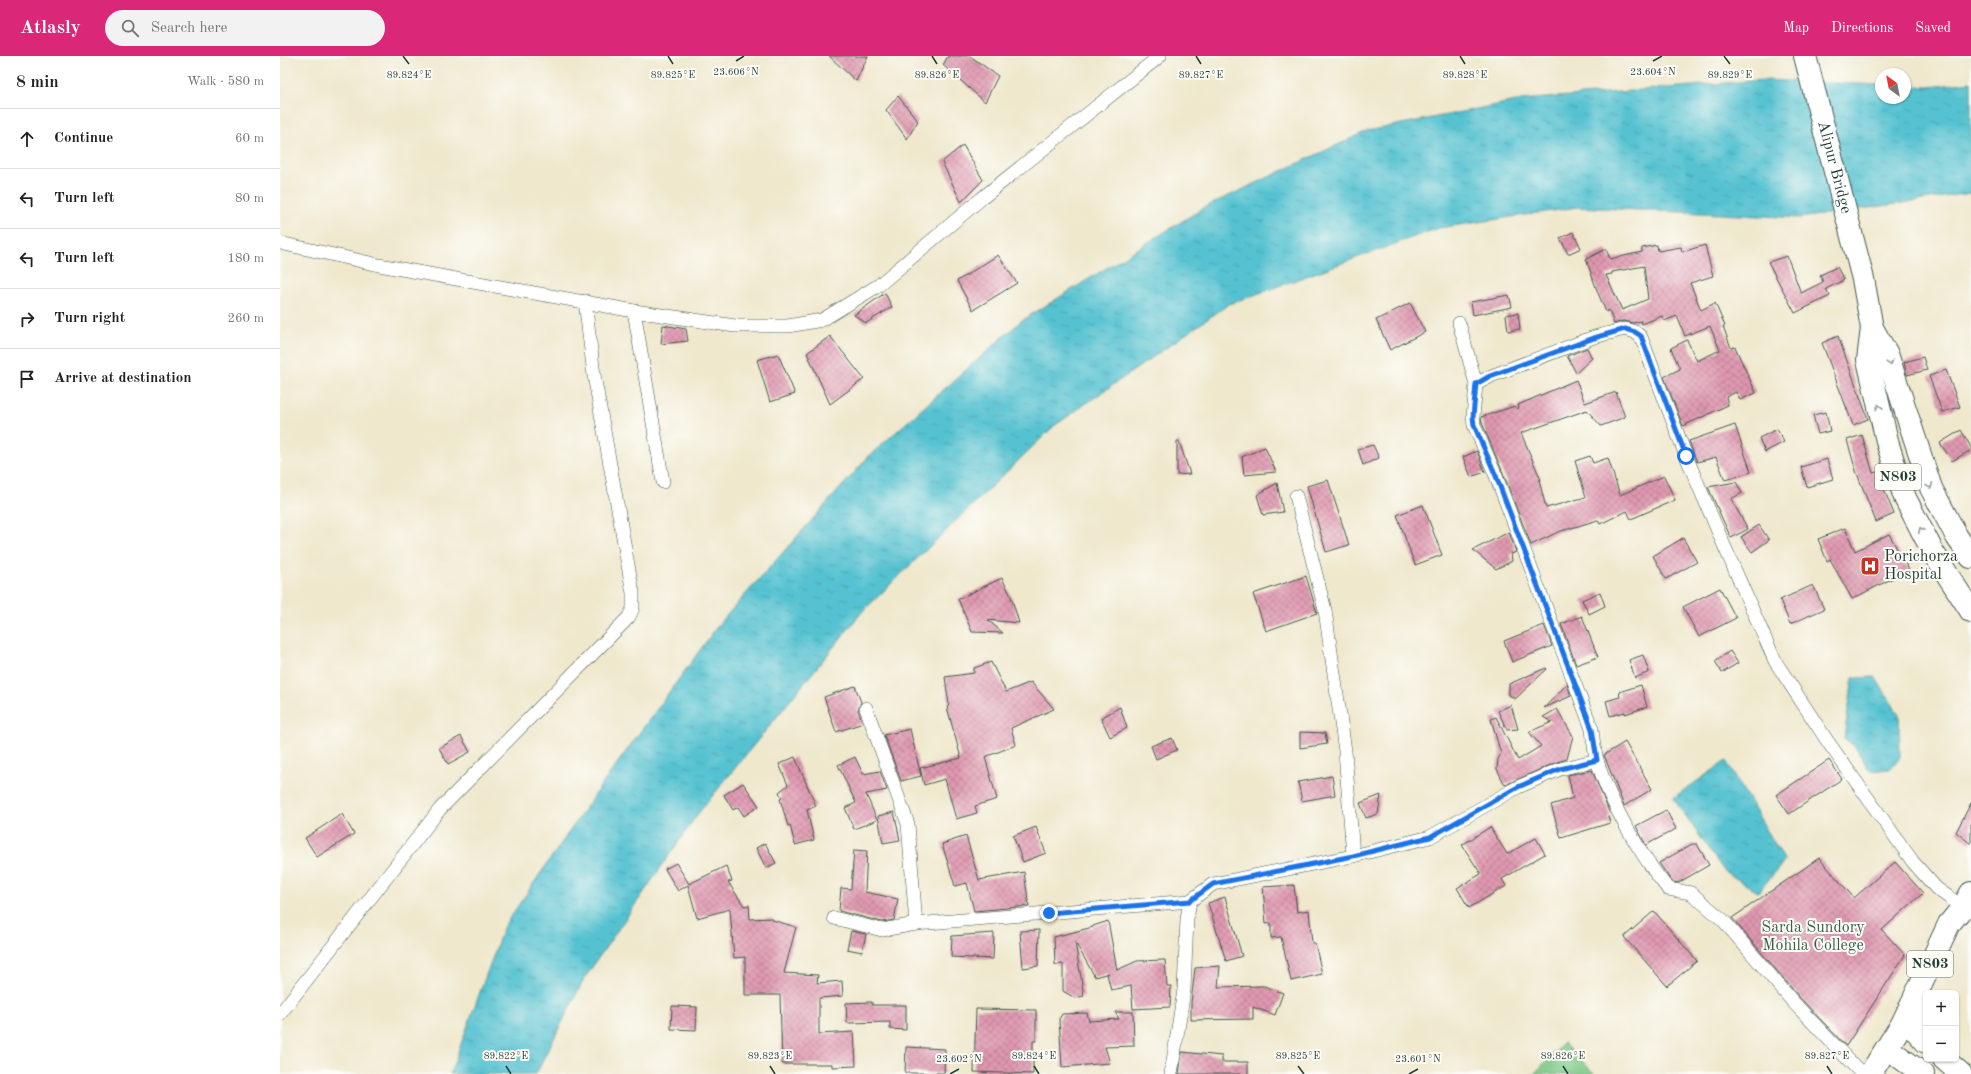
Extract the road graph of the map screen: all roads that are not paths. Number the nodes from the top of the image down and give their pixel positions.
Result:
1 (1805, 56) edge
2 (1154, 58) edge
3 (280, 243) edge
4 (585, 301) junction
5 (634, 311) junction
6 (1459, 323) dead end
7 (1872, 328) junction
8 (1476, 384) junction
9 (663, 482) dead end
10 (1296, 496) dead end
11 (1971, 557) edge
12 (1971, 611) edge
13 (866, 708) dead end
14 (1597, 760) junction
15 (1353, 856) junction
16 (1190, 901) junction
17 (1968, 905) edge
18 (834, 918) dead end
19 (916, 924) junction
20 (1932, 990) edge
21 (280, 1014) edge
22 (1902, 1024) junction
23 (1923, 1039) edge
24 (1887, 1048) junction
25 (1932, 1062) edge
26 (1947, 1062) edge
27 (1171, 1074) edge
28 (1862, 1074) edge
29 (1870, 1074) edge
30 (1923, 1074) edge
31 (1961, 1074) edge

1 - 7 highway, Alipur Bridge / N803
2 - 5 street
3 - 4 street
4 - 5 street
4 - 21 street
5 - 9 street
6 - 8 street
7 -> 11 highway, N803
12 -> 7 highway, N803
8 - 14 street
8 - 17 street
10 - 15 street
13 - 19 street
14 - 15 street
14 - 28 street
15 - 16 street
16 - 19 street
16 - 27 street
17 - 20 highway, N803
17 - 22 highway, N803
18 - 19 street
22 - 23 highway
22 - 24 highway, N803
24 - 29 highway, N803
24 - 30 highway
25 - 30 highway
26 - 31 highway

